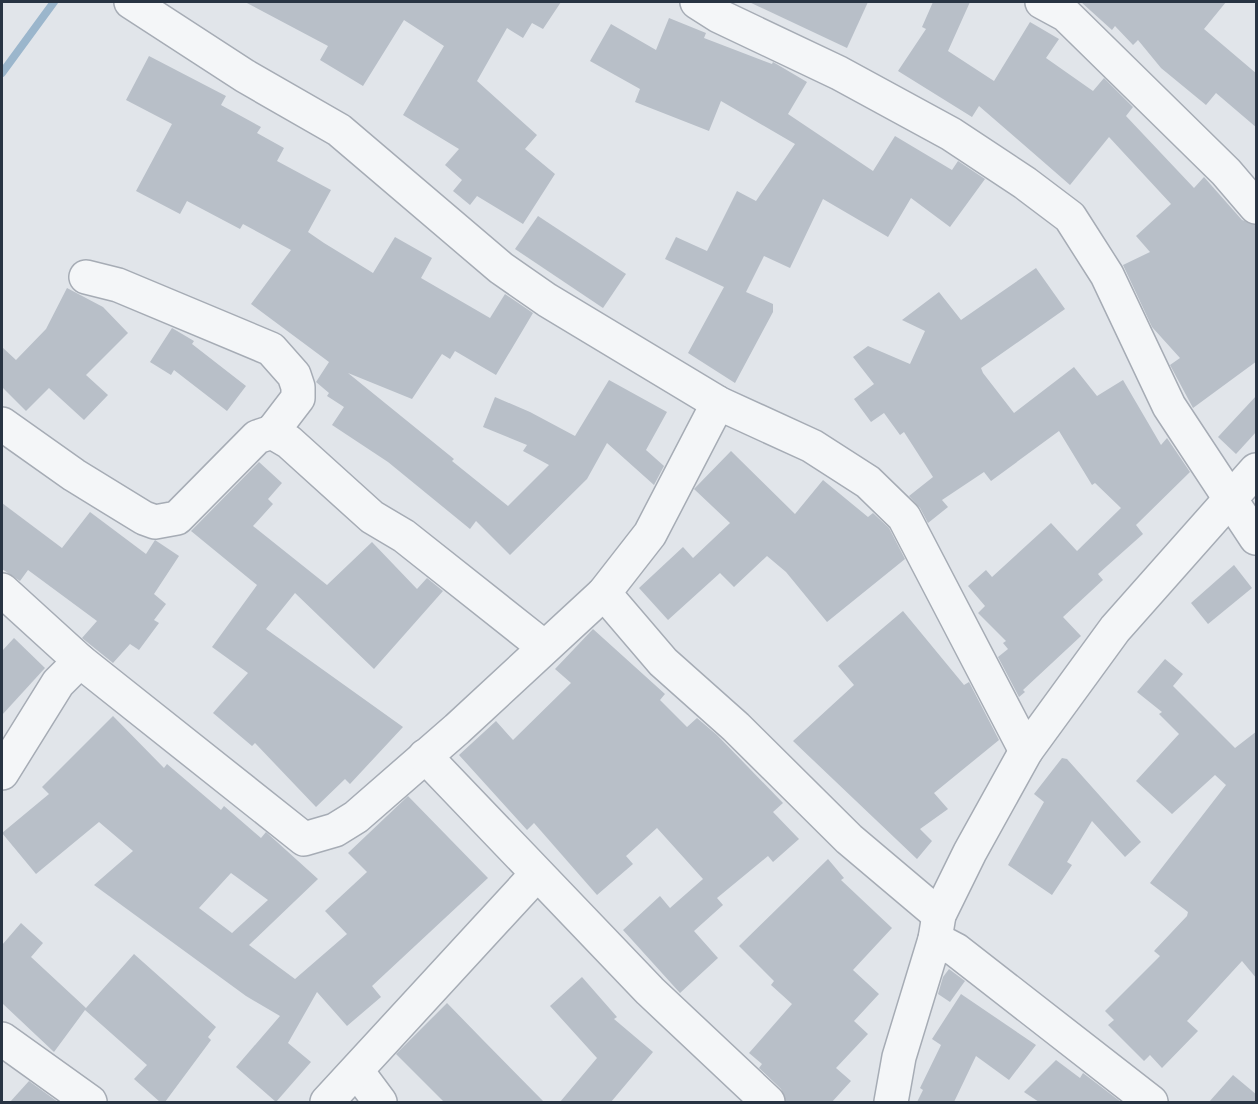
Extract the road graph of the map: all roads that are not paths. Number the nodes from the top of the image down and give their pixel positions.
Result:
1 (131, 2) edge
2 (697, 2) edge
3 (1056, 5) edge
4 (1257, 207) edge
5 (86, 277) dead end
6 (718, 403) junction
7 (2, 424) edge
8 (272, 432) junction
9 (1257, 470) edge
10 (1232, 499) junction
11 (1257, 538) edge
12 (2, 590) edge
13 (604, 593) junction
14 (544, 647) junction
15 (80, 661) junction
16 (1026, 751) junction
17 (425, 756) junction
18 (2, 773) edge
19 (536, 875) junction
20 (937, 927) junction
21 (2, 1039) edge
22 (357, 1071) junction
23 (90, 1102) edge
24 (327, 1102) edge
25 (380, 1102) edge
26 (768, 1102) edge
27 (891, 1102) edge
28 (1151, 1102) edge

1 - 6 street
2 - 10 street
3 - 4 street
5 - 8 street
6 - 13 street
6 - 16 street
7 - 8 street
8 - 14 street
9 - 10 street
10 - 11 street
10 - 16 street
12 - 15 street
13 - 14 street
13 - 20 street
14 - 17 street
15 - 17 street
15 - 18 street
16 - 20 street
17 - 19 street
19 - 22 street
19 - 26 street
20 - 27 street
20 - 28 street
21 - 23 street
22 - 24 street
22 - 25 street

